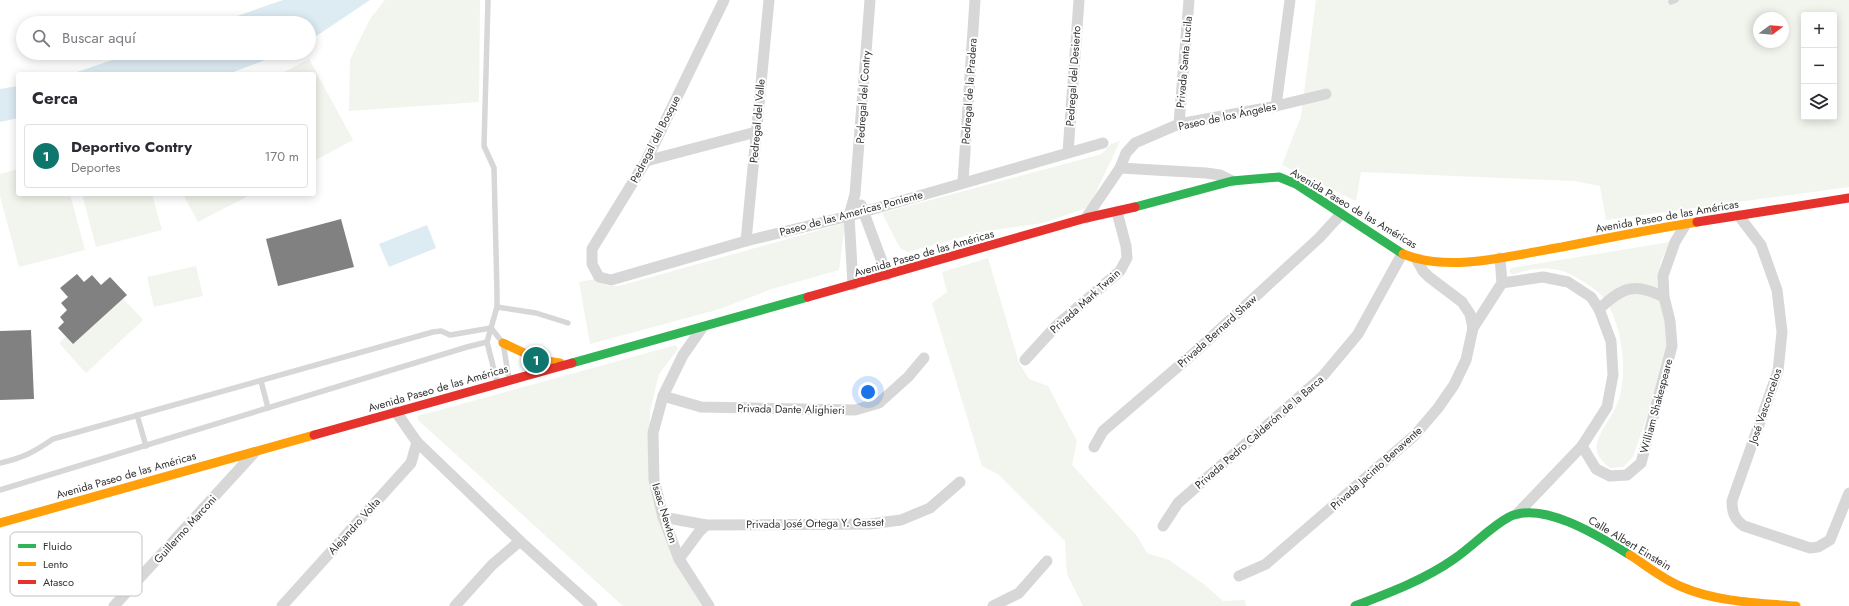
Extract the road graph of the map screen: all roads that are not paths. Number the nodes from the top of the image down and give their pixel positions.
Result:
1 (488, 0) edge
2 (724, 0) edge
3 (769, 0) edge
4 (870, 0) edge
5 (975, 0) edge
6 (1079, 0) edge
7 (1190, 0) edge
8 (1290, 0) edge
9 (1326, 94) dead end
10 (1276, 106) junction
11 (1179, 124) junction
12 (756, 132) junction
13 (1103, 143) dead end
14 (1068, 152) junction
15 (646, 161) junction
16 (1120, 168) junction
17 (1232, 181) junction
18 (963, 182) junction
19 (855, 194) junction
20 (1849, 198) edge
21 (864, 210) junction
22 (1118, 212) junction
23 (1341, 214) junction
24 (849, 216) junction
25 (1739, 216) junction
26 (1086, 218) junction
27 (1686, 224) junction
28 (746, 241) junction
29 (1402, 254) junction
30 (1500, 258) junction
31 (1417, 260) junction
32 (887, 275) junction
33 (599, 277) joint
34 (1502, 283) junction
35 (853, 285) junction
36 (1664, 297) junction
37 (497, 307) junction
38 (1599, 309) junction
39 (568, 323) dead end
40 (491, 328) junction
41 (702, 328) junction
42 (1473, 328) junction
43 (487, 342) junction
44 (503, 343) junction
45 (924, 358) dead end
46 (1025, 360) dead end
47 (568, 363) junction
48 (261, 381) junction
49 (510, 381) junction
50 (498, 384) junction
51 (664, 396) junction
52 (268, 408) junction
53 (396, 412) junction
54 (137, 415) junction
55 (417, 442) junction
56 (146, 446) junction
57 (1582, 446) junction
58 (1094, 448) dead end
59 (256, 451) junction
60 (0, 463) edge
61 (960, 482) dead end
62 (0, 490) edge
63 (1849, 493) edge
64 (1517, 514) junction
65 (664, 517) junction
66 (0, 522) edge
67 (706, 525) junction
68 (1163, 526) dead end
69 (520, 541) junction
70 (679, 559) junction
71 (1047, 561) dead end
72 (142, 575) edge
73 (1240, 576) dead end
74 (123, 596) edge
75 (114, 606) edge
76 (282, 606) edge
77 (455, 606) edge
78 (592, 606) edge
79 (709, 606) edge
80 (993, 606) edge
81 (1355, 606) edge
82 (1796, 606) edge

1 - 37 lane
2 - 15 street, Pedregal del Bosque
3 - 12 street, Pedregal del Valle
4 - 19 street, Pedregal del Contry
5 - 18 street, Pedregal de la Pradera
6 - 14 street, Pedregal del Desierto
7 - 11 street, Privada Santa Lucila
8 - 10 street
9 - 10 street, Paseo de los Ángeles
10 - 11 street, Paseo de los Ángeles
11 - 16 street, Paseo de los Ángeles
12 - 15 street
12 - 28 street, Pedregal del Valle
13 - 14 street, Paseo de las Americas Poniente
14 - 18 street, Paseo de las Americas Poniente
15 - 33 street, Pedregal del Bosque
16 - 17 street
16 - 26 street, Paseo de los Ángeles
17 - 22 street, Avenida Paseo de las Américas
17 - 23 street, Avenida Paseo de las Américas
18 - 21 street, Paseo de las Americas Poniente
19 - 21 street
19 - 24 street, Pedregal del Contry
20 - 25 street, Avenida Paseo de las Américas
21 - 24 street, Paseo de las Americas Poniente
21 - 32 street
22 - 26 street, Avenida Paseo de las Américas
22 - 46 street, Privada Mark Twain
23 - 29 street, Avenida Paseo de las Américas
23 - 58 street, Privada Bernard Shaw
24 - 28 street, Paseo de las Americas Poniente
24 - 35 street, Pedregal del Contry
25 - 27 street, Avenida Paseo de las Américas
25 - 63 street, José Vasconcelos
26 - 32 street, Avenida Paseo de las Américas
27 - 30 street, Avenida Paseo de las Américas
27 - 36 street, William Shakespeare
28 - 33 street, Paseo de las Americas Poniente
29 - 31 street, Avenida Paseo de las Américas
29 - 68 street, Privada Pedro Calderón de la Barca
30 - 31 street, Avenida Paseo de las Américas
30 - 34 street
31 - 42 street
32 - 35 street, Avenida Paseo de las Américas
34 - 38 street
34 - 42 street, Privada Jacinto Benavente
35 - 41 street, Avenida Paseo de las Américas
36 - 38 street
36 - 57 street, William Shakespeare
37 - 39 lane
37 - 40 lane
38 - 57 street
40 - 43 lane
40 - 44 lane
40 - 48 lane
41 - 47 street, Avenida Paseo de las Américas
41 - 51 street, Isaac Newton
42 - 73 street, Privada Jacinto Benavente
43 - 50 lane
43 - 52 lane
44 - 47 street
44 - 49 lane
45 - 51 street, Privada Dante Alighieri
47 - 49 street, Avenida Paseo de las Américas
48 - 52 lane
48 - 54 lane
49 - 50 street, Avenida Paseo de las Américas
50 - 53 street, Avenida Paseo de las Américas
51 - 65 street, Isaac Newton
52 - 56 lane
53 - 55 street
53 - 59 street, Avenida Paseo de las Américas
54 - 56 lane
54 - 60 lane
55 - 69 street
55 - 76 street, Alejandro Volta
56 - 62 lane
57 - 64 street
59 - 66 street, Avenida Paseo de las Américas
59 - 72 street, Guillermo Marconi
61 - 67 street, Privada José Ortega Y. Gasset
64 - 81 street
64 - 82 street, Calle Albert Einstein
65 - 67 street, Privada José Ortega Y. Gasset
65 - 70 street, Isaac Newton
67 - 70 street
69 - 77 street
69 - 78 street
70 - 79 street, Isaac Newton
71 - 80 street
74 - 75 street, Guillermo Marconi

